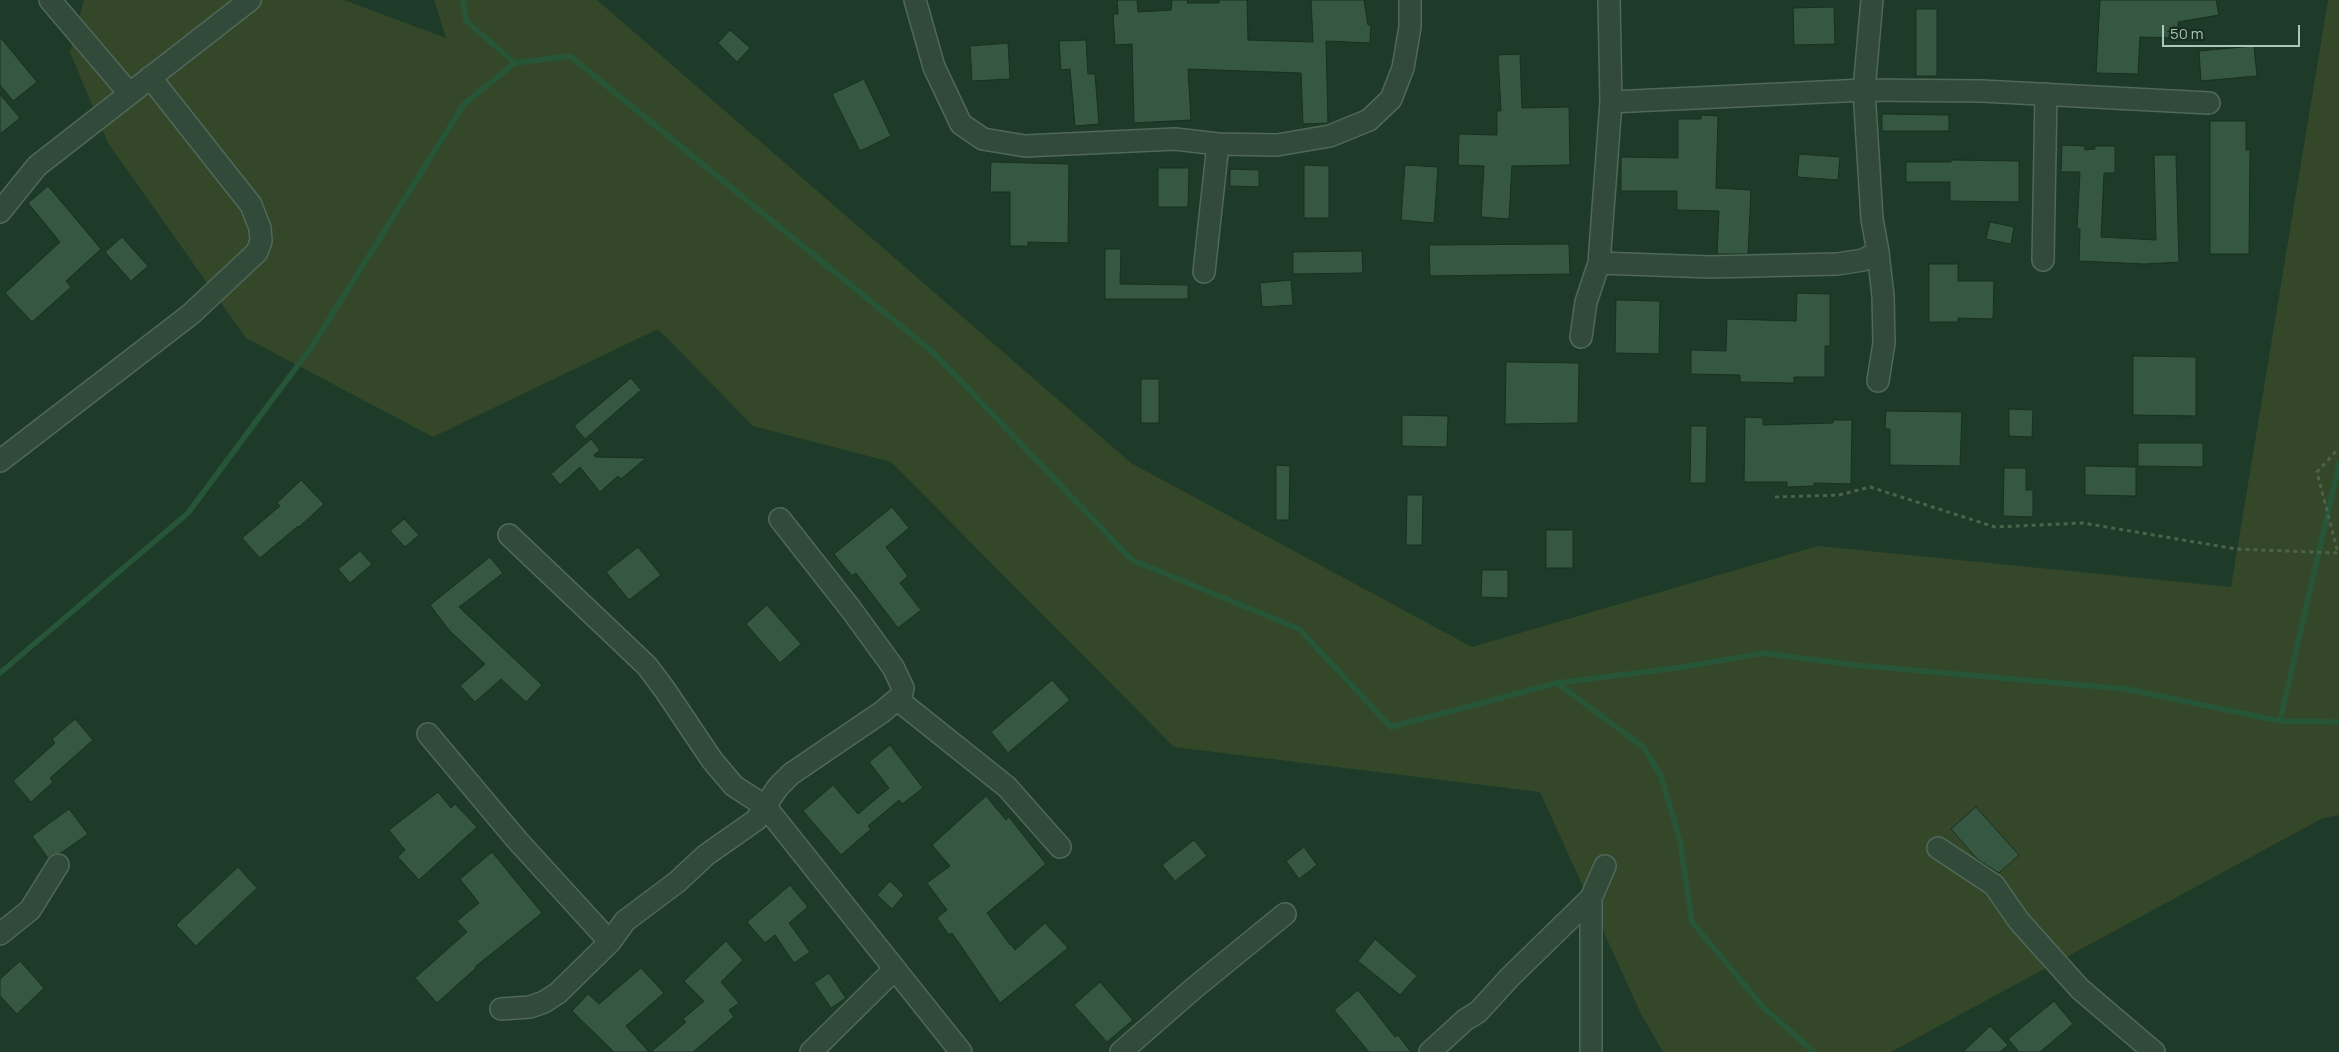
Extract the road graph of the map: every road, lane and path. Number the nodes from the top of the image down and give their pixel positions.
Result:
1 (50, 0) edge
2 (250, 0) edge
3 (915, 0) edge
4 (1410, 0) edge
5 (1609, 0) edge
6 (1872, 0) edge
7 (150, 76) junction
8 (1864, 90) junction
9 (129, 93) junction
10 (2046, 94) junction
11 (1610, 102) junction
12 (2209, 103) dead end
13 (1218, 144) junction
14 (0, 212) edge
15 (1878, 252) junction
16 (2044, 260) dead end
17 (1599, 263) junction
18 (1204, 272) dead end
19 (1582, 337) dead end
20 (1878, 381) dead end
21 (2339, 448) edge
22 (0, 461) edge
23 (1775, 497) dead end
24 (780, 519) dead end
25 (509, 535) dead end
26 (2338, 553) edge
27 (898, 700) junction
28 (428, 734) dead end
29 (765, 806) junction
30 (1060, 847) dead end
31 (1938, 848) dead end
32 (58, 864) dead end
33 (1605, 866) dead end
34 (1591, 898) junction
35 (1286, 914) dead end
36 (0, 934) edge
37 (610, 942) junction
38 (894, 970) junction
39 (501, 1009) dead end
40 (811, 1052) edge
41 (961, 1052) edge
42 (1121, 1052) edge
43 (1430, 1052) edge
44 (1591, 1052) edge
45 (2154, 1052) edge

1 - 9 street
2 - 7 street
3 - 13 street
4 - 13 street
5 - 11 street
6 - 8 street
7 - 9 street
7 - 22 street
8 - 10 street
8 - 11 street
8 - 15 street
9 - 14 street
10 - 12 street
10 - 16 street
11 - 17 street
13 - 18 street
15 - 17 street
15 - 20 street
17 - 19 street
21 - 26 path
23 - 26 path
24 - 27 street
25 - 29 street
27 - 29 street
27 - 30 street
28 - 37 street
29 - 37 street
29 - 38 street
31 - 45 street
32 - 36 street
33 - 34 street
34 - 43 street
34 - 44 street
35 - 42 street
37 - 39 street
38 - 40 street
38 - 41 street

